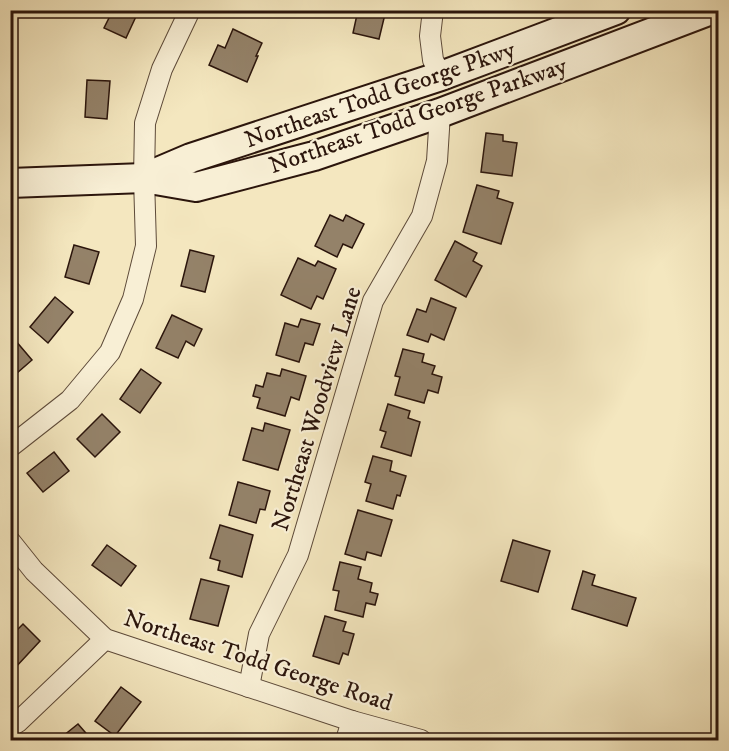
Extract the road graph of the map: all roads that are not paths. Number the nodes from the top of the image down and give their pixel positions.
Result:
1 (190, 10) edge
2 (433, 10) edge
3 (616, 10) edge
4 (711, 10) edge
5 (441, 76) junction
6 (440, 113) junction
7 (144, 178) junction
8 (10, 183) edge
9 (10, 447) edge
10 (10, 541) edge
11 (105, 639) junction
12 (249, 687) junction
13 (352, 721) junction
14 (10, 727) edge
15 (346, 741) edge
16 (422, 741) edge

1 - 7 street
2 - 5 street
3 - 5 main road, Northeast Todd George Pkwy
4 - 6 main road, Northeast Todd George Parkway
5 - 7 main road, Northeast Todd George Pkwy
6 - 7 main road, Northeast Todd George Parkway
6 - 12 street, Northeast Woodview Lane
7 - 8 main road, Northeast Todd George Parkway
7 - 9 street
10 - 11 street, Northeast Todd George Road
11 - 12 street, Northeast Todd George Road
11 - 14 street
12 - 13 street, Northeast Todd George Road
13 - 15 street
13 - 16 street, Northeast Todd George Road

